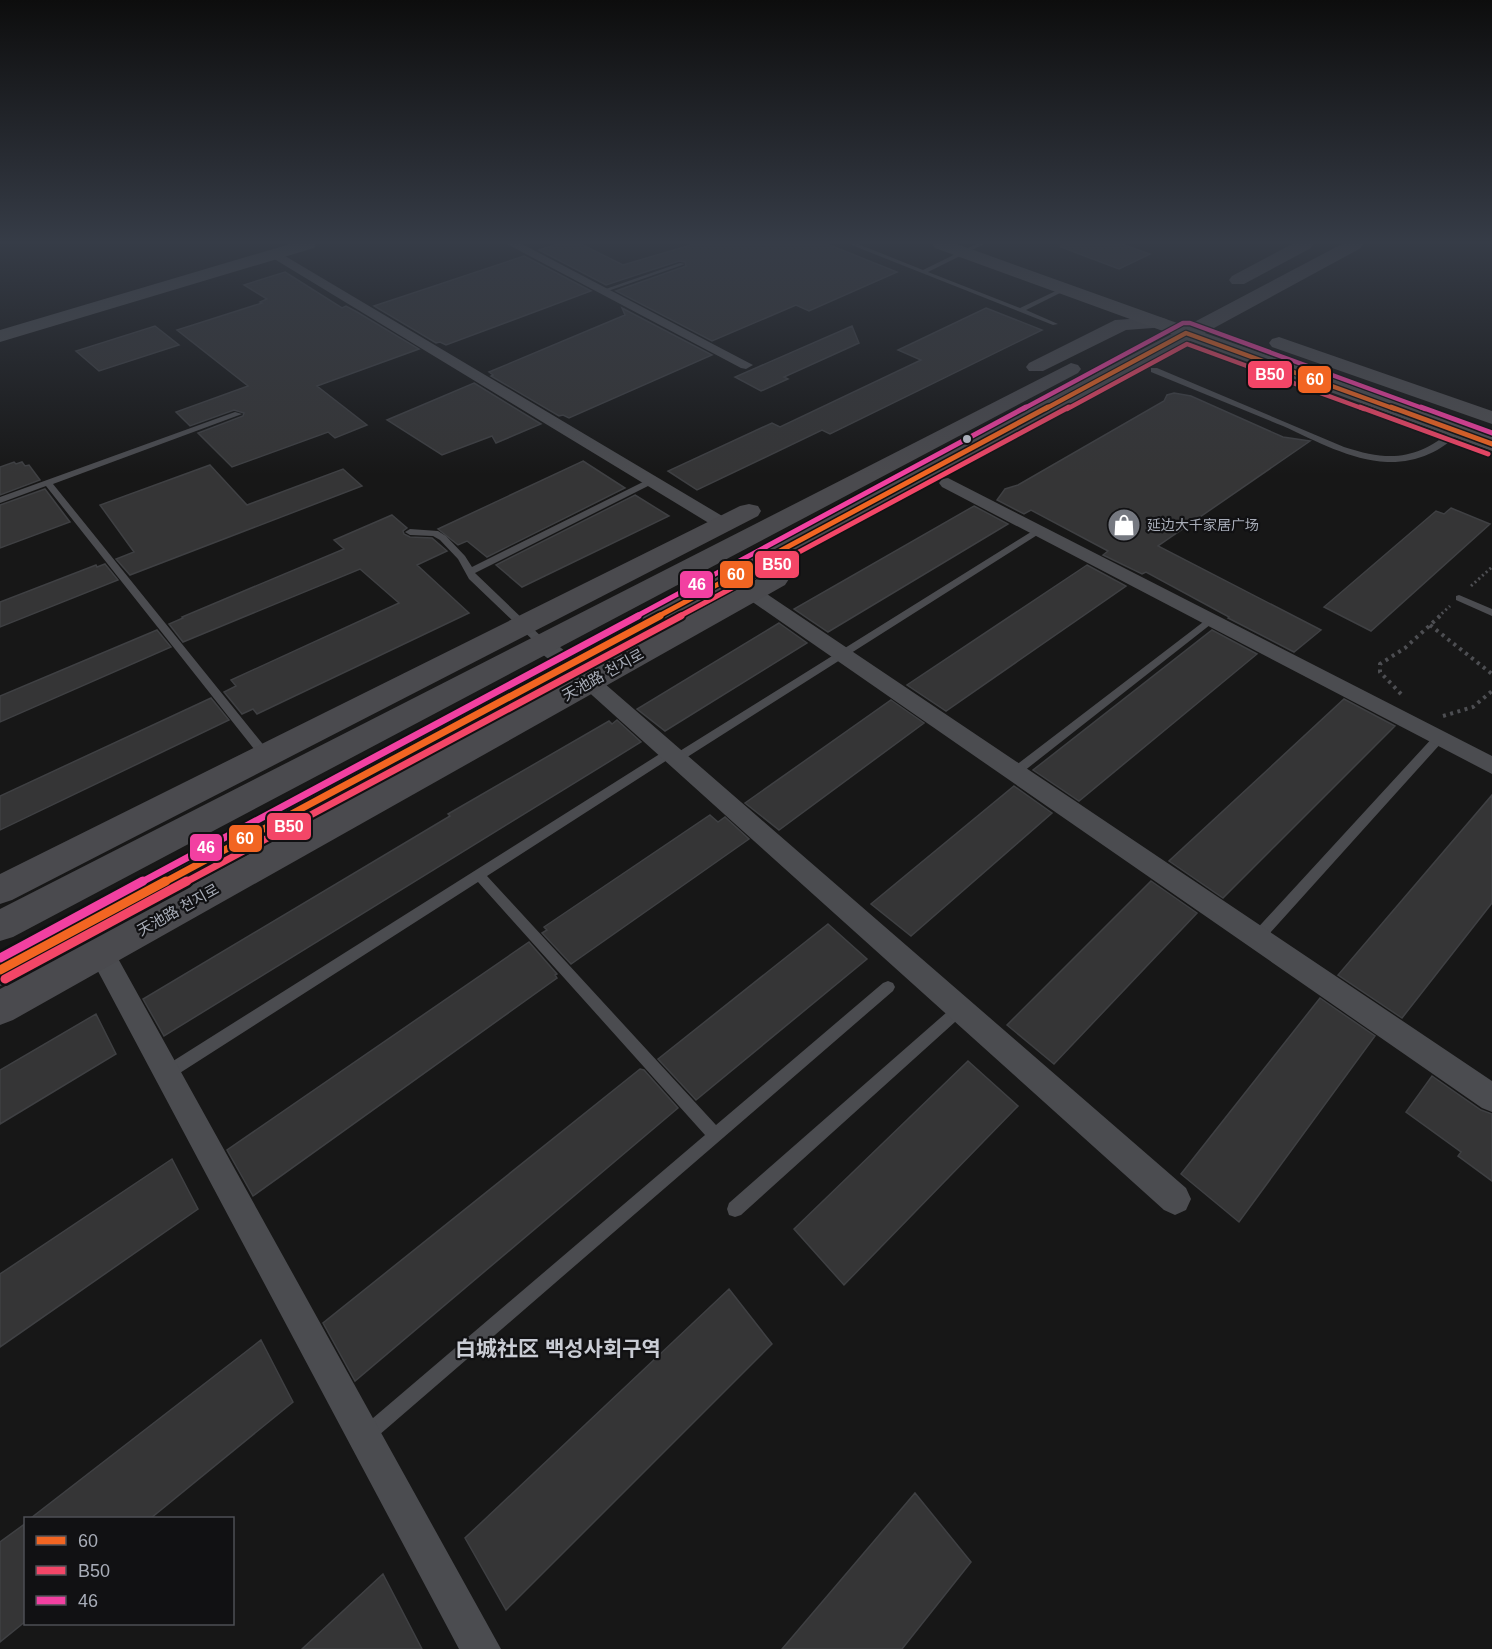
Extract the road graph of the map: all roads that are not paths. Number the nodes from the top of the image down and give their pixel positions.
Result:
1 (46, 321) edge
2 (388, 321) edge
3 (660, 321) edge
4 (1048, 321) edge
5 (1141, 321) edge
6 (1167, 321) edge
7 (1169, 321) edge
8 (1181, 321) edge
9 (1193, 321) edge
10 (1218, 321) edge
11 (1055, 324) dead end
12 (0, 336) edge
13 (746, 366) dead end
14 (1154, 370) junction
15 (238, 414) dead end
16 (1492, 418) edge
17 (1457, 431) junction
18 (1492, 444) edge
19 (654, 480) junction
20 (48, 483) junction
21 (948, 483) junction
22 (0, 500) edge
23 (723, 524) junction
24 (1039, 530) junction
25 (410, 532) dead end
26 (470, 572) junction
27 (751, 592) junction
28 (1459, 598) road end
29 (1492, 613) edge
30 (1211, 619) junction
31 (524, 625) junction
32 (543, 644) junction
33 (842, 654) junction
34 (579, 673) junction
35 (1443, 730) junction
36 (266, 756) junction
37 (674, 756) junction
38 (1492, 766) edge
39 (1015, 772) junction
40 (479, 875) junction
41 (0, 890) edge
42 (0, 926) edge
43 (1257, 938) junction
44 (101, 952) junction
45 (0, 970) edge
46 (888, 987) dead end
47 (0, 1008) edge
48 (960, 1009) junction
49 (167, 1073) junction
50 (1492, 1098) edge
51 (715, 1135) junction
52 (1175, 1199) dead end
53 (735, 1209) dead end
54 (365, 1437) junction
55 (481, 1649) edge

1 - 12 main road
2 - 19 street
3 - 13 street
4 - 11 lane
5 - 23 main road, 天池路 천지로
6 - 32 main road, 天池路 천지로
7 - 34 main road, 天池路 천지로
8 - 14 main road, 天池路 천지로
9 - 17 highway
10 - 16 highway
14 - 17 lane
14 - 21 main road, 天池路 천지로
15 - 20 lane
17 - 18 highway
19 - 23 street
19 - 26 lane
20 - 22 lane
20 - 36 lane
21 - 24 street
21 - 27 main road, 天池路 천지로
23 - 31 main road, 天池路 천지로
24 - 30 street
24 - 33 lane
25 - 26 lane
26 - 31 lane
27 - 33 street
27 - 34 main road, 天池路 천지로
28 - 29 lane
30 - 35 street
30 - 39 lane
31 - 32 lane
31 - 36 main road, 天池路 천지로
32 - 34 street
32 - 42 main road, 天池路 천지로
33 - 37 lane
33 - 39 street
34 - 37 street
34 - 44 main road, 天池路 천지로
34 - 45 main road, 天池路 천지로
35 - 38 street
35 - 43 lane
36 - 41 main road, 天池路 천지로
37 - 40 lane
37 - 48 street
39 - 43 street
40 - 49 lane
40 - 51 lane
43 - 50 street
44 - 47 main road, 天池路 천지로
44 - 49 street
46 - 51 lane
48 - 52 street
48 - 53 lane
49 - 54 street
51 - 54 lane
54 - 55 street

